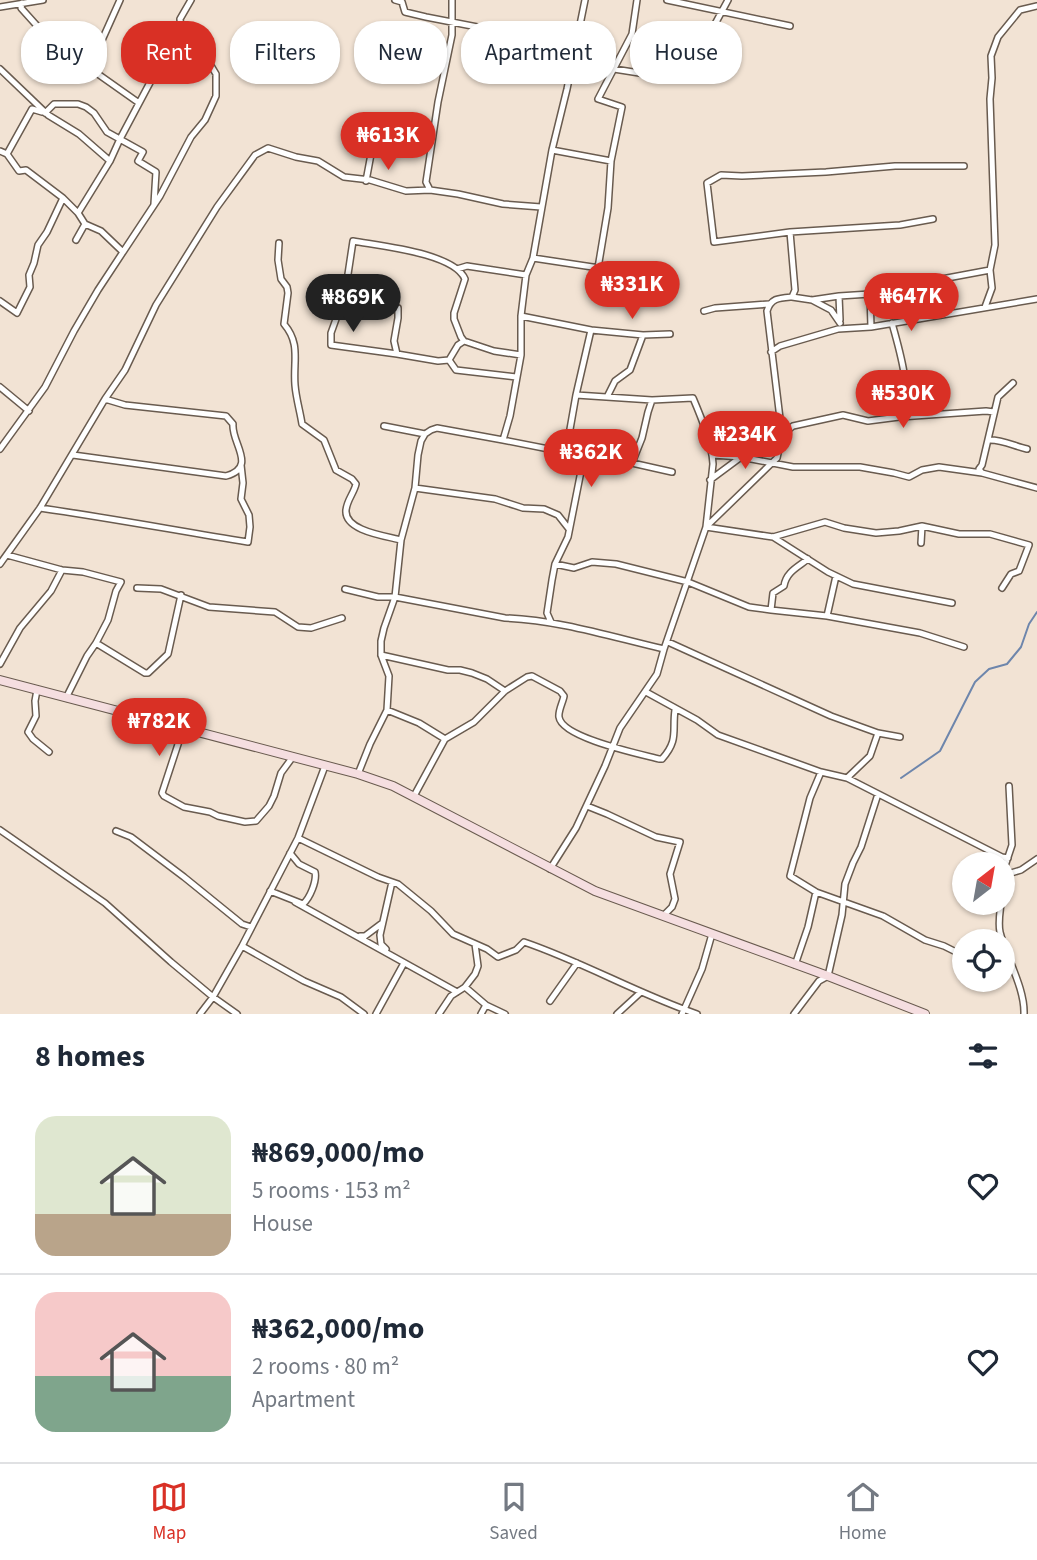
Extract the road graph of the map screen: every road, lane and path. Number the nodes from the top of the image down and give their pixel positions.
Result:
1 (43, 0) edge
2 (120, 0) edge
3 (191, 0) edge
4 (395, 0) edge
5 (452, 0) edge
6 (585, 0) edge
7 (637, 0) edge
8 (667, 0) edge
9 (728, 0) edge
10 (22, 3) junction
11 (1037, 6) edge
12 (0, 7) edge
13 (722, 12) junction
14 (33, 21) edge
15 (180, 21) edge
16 (453, 21) junction
17 (581, 21) edge
18 (461, 23) edge
19 (790, 26) dead end
20 (107, 29) edge
21 (616, 65) edge
22 (0, 69) edge
23 (616, 69) edge
24 (107, 80) edge
25 (149, 84) edge
26 (216, 84) edge
27 (567, 84) edge
28 (606, 84) edge
29 (139, 103) junction
30 (45, 113) junction
31 (377, 121) dead end
32 (120, 139) junction
33 (552, 150) junction
34 (0, 151) edge
35 (7, 154) junction
36 (110, 160) junction
37 (611, 161) junction
38 (964, 166) dead end
39 (366, 181) junction
40 (430, 190) junction
41 (63, 198) junction
42 (154, 205) junction
43 (541, 207) junction
44 (78, 214) junction
45 (933, 219) dead end
46 (86, 224) junction
47 (790, 232) junction
48 (76, 240) dead end
49 (279, 243) dead end
50 (123, 252) junction
51 (533, 258) junction
52 (598, 268) junction
53 (457, 269) junction
54 (990, 270) junction
55 (619, 271) dead end
56 (526, 275) junction
57 (345, 294) junction
58 (870, 294) junction
59 (839, 296) junction
60 (792, 297) junction
61 (1037, 299) edge
62 (812, 300) junction
63 (0, 301) edge
64 (769, 304) junction
65 (985, 307) junction
66 (704, 311) dead end
67 (521, 316) junction
68 (892, 323) junction
69 (839, 326) junction
70 (871, 327) junction
71 (592, 330) junction
72 (670, 334) dead end
73 (643, 335) junction
74 (464, 341) junction
75 (771, 343) junction
76 (780, 346) junction
77 (771, 352) junction
78 (397, 354) junction
79 (521, 355) junction
80 (449, 360) junction
81 (516, 377) junction
82 (1013, 383) dead end
83 (0, 387) edge
84 (576, 395) junction
85 (607, 397) junction
86 (105, 399) junction
87 (652, 400) junction
88 (29, 411) junction
89 (994, 412) junction
90 (899, 417) junction
91 (384, 425) dead end
92 (425, 434) junction
93 (782, 435) junction
94 (503, 439) junction
95 (988, 440) junction
96 (1027, 449) dead end
97 (0, 450) edge
98 (566, 452) junction
99 (73, 455) junction
100 (713, 455) junction
101 (584, 456) junction
102 (741, 457) junction
103 (777, 461) junction
104 (632, 463) junction
105 (770, 463) junction
106 (241, 466) junction
107 (673, 472) dead end
108 (982, 473) junction
109 (710, 480) junction
110 (415, 488) junction
111 (1037, 488) edge
112 (40, 508) junction
113 (922, 526) junction
114 (706, 527) junction
115 (569, 529) junction
116 (773, 537) junction
117 (401, 540) junction
118 (921, 543) dead end
119 (7, 555) junction
120 (808, 559) junction
121 (0, 564) edge
122 (555, 564) junction
123 (62, 570) junction
124 (836, 576) junction
125 (688, 582) junction
126 (1002, 587) dead end
127 (137, 588) dead end
128 (345, 589) dead end
129 (181, 595) junction
130 (396, 597) junction
131 (952, 603) dead end
132 (771, 610) junction
133 (827, 616) junction
134 (342, 618) dead end
135 (551, 622) junction
136 (668, 642) junction
137 (96, 643) junction
138 (964, 647) dead end
139 (664, 649) junction
140 (381, 655) junction
141 (0, 664) edge
142 (0, 680) edge
143 (37, 690) junction
144 (505, 691) junction
145 (646, 692) junction
146 (66, 698) junction
147 (676, 709) junction
148 (387, 710) junction
149 (183, 729) junction
150 (878, 733) junction
151 (900, 737) dead end
152 (445, 740) junction
153 (613, 747) junction
154 (49, 752) dead end
155 (292, 758) junction
156 (325, 766) junction
157 (821, 772) junction
158 (358, 774) junction
159 (848, 778) junction
160 (1009, 786) dead end
161 (877, 794) junction
162 (414, 796) junction
163 (587, 806) junction
164 (0, 830) edge
165 (116, 831) dead end
166 (298, 838) junction
167 (992, 852) edge
168 (1010, 852) edge
169 (290, 853) junction
170 (1037, 859) edge
171 (550, 869) junction
172 (1015, 872) edge
173 (391, 882) junction
174 (270, 891) junction
175 (816, 892) junction
176 (295, 902) junction
177 (843, 902) junction
178 (663, 916) junction
179 (381, 924) junction
180 (251, 927) junction
181 (712, 934) junction
182 (358, 936) junction
183 (475, 944) junction
184 (242, 946) junction
185 (952, 950) edge
186 (390, 954) junction
187 (404, 963) junction
188 (577, 963) junction
189 (795, 965) junction
190 (828, 976) junction
191 (1015, 976) edge
192 (465, 988) junction
193 (457, 992) junction
194 (640, 992) junction
195 (212, 997) junction
196 (550, 1001) dead end
197 (486, 1004) junction
198 (683, 1012) edge
199 (200, 1014) edge
200 (237, 1014) edge
201 (365, 1014) edge
202 (376, 1014) edge
203 (439, 1014) edge
204 (481, 1014) edge
205 (505, 1014) edge
206 (617, 1014) edge
207 (697, 1014) edge
208 (794, 1014) edge
209 (925, 1014) edge
210 (1024, 1014) edge

1 - 10 street
2 - 20 street
3 - 15 street
4 - 16 street
5 - 16 street
6 - 17 street
7 - 21 street
8 - 13 street
9 - 13 street
10 - 12 street
10 - 14 street
11 - 54 street
13 - 19 street
13 - 23 street
16 - 18 street
16 - 40 street
22 - 30 street
24 - 29 street
25 - 29 street
26 - 42 street
27 - 33 street
28 - 37 street
29 - 32 street
30 - 32 street
30 - 35 street
30 - 36 street
31 - 39 street
32 - 36 street
32 - 42 street
33 - 37 street
33 - 43 street
34 - 35 street
35 - 41 street
36 - 44 street
37 - 52 street
38 - 47 street
39 - 40 street
39 - 86 street
40 - 43 street
41 - 44 street
41 - 63 street
42 - 50 street
43 - 51 street
44 - 46 street
45 - 47 street
46 - 48 street
46 - 50 street
47 - 60 street
49 - 117 street
50 - 88 street
51 - 52 street
51 - 56 street
52 - 55 street
53 - 56 street
53 - 57 street
53 - 74 street
54 - 58 street
54 - 65 street
56 - 67 street
57 - 78 street
57 - 78 street
58 - 59 street
58 - 70 street
59 - 62 street
59 - 69 street
60 - 62 street
60 - 64 street
61 - 65 street
62 - 69 street
64 - 66 street
64 - 75 street
65 - 68 street
67 - 71 street
67 - 79 street
68 - 70 street
68 - 90 street
69 - 70 street
69 - 76 street
71 - 73 street
71 - 84 street
72 - 73 street
73 - 85 street
74 - 79 street
74 - 80 street
75 - 76 street
75 - 77 street
76 - 77 street
77 - 93 street
78 - 80 street
79 - 81 street
80 - 81 street
81 - 94 street
82 - 89 street
83 - 88 street
84 - 85 street
84 - 98 street
85 - 87 street
86 - 99 street
86 - 106 street
87 - 100 street
87 - 104 street
88 - 97 street
89 - 90 street
89 - 95 street
90 - 93 street
91 - 92 street
92 - 94 street
92 - 110 street
93 - 103 street
94 - 98 street
95 - 96 street
95 - 108 street
98 - 101 street
99 - 106 street
99 - 112 street
100 - 102 street
100 - 109 street
101 - 104 street
101 - 115 street
102 - 105 street
102 - 109 street
103 - 105 street
103 - 108 street
104 - 107 street
105 - 114 street
106 - 112 street
108 - 111 street
109 - 114 street
110 - 115 street
110 - 117 street
112 - 119 street
113 - 116 street
113 - 118 street
113 - 126 street
114 - 116 street
114 - 125 street
115 - 122 street
116 - 120 street
117 - 130 street
119 - 121 street
119 - 123 street
120 - 124 street
120 - 132 street
122 - 125 street
122 - 135 street
123 - 137 street
123 - 141 street
124 - 131 street
124 - 133 street
125 - 132 street
125 - 136 street
127 - 129 street
128 - 130 street
129 - 134 street
129 - 137 street
130 - 135 street
130 - 140 street
132 - 133 street
133 - 138 street
135 - 139 street
136 - 139 street
136 - 150 street
137 - 146 street
139 - 145 street
140 - 144 street
140 - 148 street
142 - 143 main road
143 - 146 main road
143 - 154 street
144 - 152 street
144 - 153 street
145 - 147 street
145 - 153 street
146 - 149 main road
147 - 153 street
147 - 157 street
148 - 152 street
148 - 158 street
149 - 155 main road
149 - 155 street
150 - 151 street
150 - 159 street
152 - 162 street
153 - 163 street
155 - 156 main road
156 - 158 main road
156 - 166 street
157 - 159 street
157 - 175 street
158 - 162 main road
159 - 161 street
160 - 168 street
161 - 167 street
161 - 177 street
162 - 171 main road
163 - 171 street
163 - 178 street
164 - 195 street
165 - 180 street
166 - 169 street
166 - 173 street
169 - 174 street
169 - 176 street
170 - 172 street
171 - 178 main road
173 - 179 street
173 - 183 street
174 - 176 street
174 - 180 street
175 - 177 street
175 - 189 street
176 - 182 street
177 - 185 street
177 - 190 street
178 - 181 main road
179 - 182 street
179 - 186 street
180 - 184 street
181 - 189 main road
181 - 198 street
182 - 186 street
183 - 188 street
183 - 192 street
184 - 195 street
184 - 201 street
186 - 187 street
187 - 193 street
187 - 202 street
188 - 194 street
188 - 196 street
189 - 190 main road
190 - 208 street
190 - 209 main road
191 - 210 street
192 - 193 street
192 - 197 street
193 - 203 street
194 - 198 street
194 - 206 street
195 - 199 street
195 - 200 street
197 - 204 street
197 - 205 street
198 - 207 street

